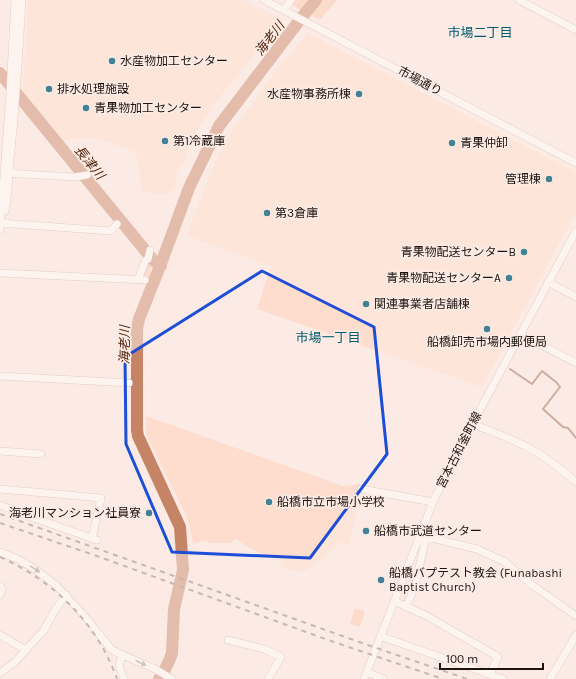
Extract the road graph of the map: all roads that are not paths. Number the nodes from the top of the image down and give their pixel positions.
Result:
1 (16, 0) edge
2 (22, 0) edge
3 (264, 0) edge
4 (291, 0) edge
5 (519, 0) edge
6 (284, 10) junction
7 (576, 30) edge
8 (13, 95) junction
9 (0, 123) edge
10 (8, 123) junction
11 (576, 163) edge
12 (4, 173) edge
13 (84, 175) dead end
14 (0, 223) edge
15 (117, 224) dead end
16 (0, 230) edge
17 (576, 231) edge
18 (150, 251) dead end
19 (0, 274) edge
20 (548, 282) junction
21 (576, 297) edge
22 (520, 334) junction
23 (576, 363) edge
24 (0, 376) edge
25 (129, 382) dead end
26 (472, 424) junction
27 (0, 451) edge
28 (41, 454) dead end
29 (576, 482) edge
30 (0, 489) edge
31 (361, 489) dead end
32 (433, 502) junction
33 (0, 505) edge
34 (423, 536) junction
35 (0, 552) edge
36 (0, 586) edge
37 (0, 595) edge
38 (66, 595) junction
39 (394, 601) junction
40 (406, 607) junction
41 (576, 616) edge
42 (0, 635) edge
43 (576, 635) edge
44 (380, 636) junction
45 (228, 640) dead end
46 (26, 650) junction
47 (123, 656) junction
48 (0, 673) edge
49 (490, 674) junction
50 (365, 676) edge
51 (170, 678) edge
52 (124, 679) edge
53 (268, 679) edge
54 (383, 679) edge
55 (504, 679) edge
56 (550, 679) edge

1 - 8 street
2 - 8 street
3 - 6 street, 市場通り
4 - 6 street
5 - 7 street
6 - 11 street, 市場通り
8 - 10 street
8 - 12 street
9 - 10 street
10 - 12 street
12 - 13 street
12 - 14 street
14 - 15 street
14 - 16 street
17 - 20 street, 宮本古和釜町線
18 - 19 street
20 - 21 street
20 - 22 street, 宮本古和釜町線
22 - 23 street
22 - 26 street, 宮本古和釜町線
24 - 25 street
26 - 29 street
26 - 32 street, 宮本古和釜町線
27 - 28 street
30 - 33 street
31 - 32 street
32 - 34 street, 宮本古和釜町線
34 - 39 street, 宮本古和釜町線
34 - 40 street
34 - 41 street
35 -> 38 street
36 - 37 street
38 - 46 street
38 - 47 street
39 - 40 street
39 - 44 street, 宮本古和釜町線
40 - 49 street
42 - 46 street
43 - 56 street
44 - 49 street
44 - 50 street, 宮本古和釜町線
45 - 53 street
46 - 48 street
47 -> 51 street
47 - 52 street
49 - 55 street
50 - 54 street

